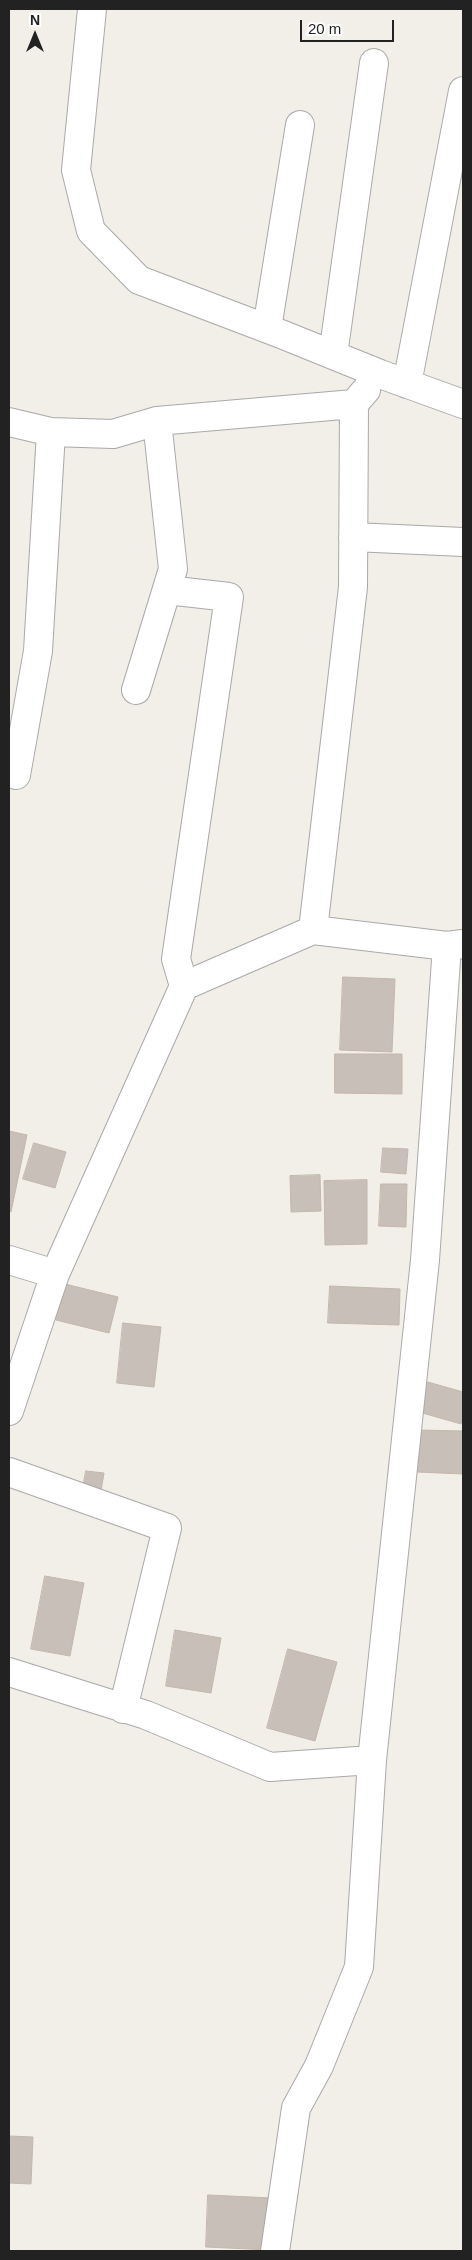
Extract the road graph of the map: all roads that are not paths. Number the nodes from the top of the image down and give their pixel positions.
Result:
1 (92, 9) edge
2 (374, 63) dead end
3 (463, 90) edge
4 (300, 125) dead end
5 (267, 328) junction
6 (334, 355) junction
7 (380, 374) junction
8 (407, 384) junction
9 (354, 404) junction
10 (463, 404) edge
11 (157, 421) junction
12 (9, 422) edge
13 (51, 432) junction
14 (353, 537) junction
15 (463, 542) edge
16 (167, 590) junction
17 (136, 690) dead end
18 (16, 774) dead end
19 (313, 930) junction
20 (455, 945) edge
21 (184, 986) junction
22 (9, 1260) edge
23 (54, 1274) junction
24 (9, 1411) edge
25 (9, 1472) edge
26 (9, 1672) edge
27 (124, 1708) junction
28 (372, 1760) junction
29 (276, 2251) edge

1 - 5 street
2 - 6 street
3 - 8 street
4 - 5 street
5 - 6 street
6 - 7 street
7 - 8 street
7 - 9 street
8 - 10 street
9 - 11 street
9 - 14 street
11 - 13 street
11 - 16 street
12 - 13 street
13 - 18 street
14 - 15 street
14 - 19 street
16 - 17 street
16 - 21 street
19 - 20 street
19 - 21 street
20 - 28 street
21 - 23 street
22 - 23 street
23 - 24 street
25 - 27 street
26 - 27 street
27 - 28 street
28 - 29 street

